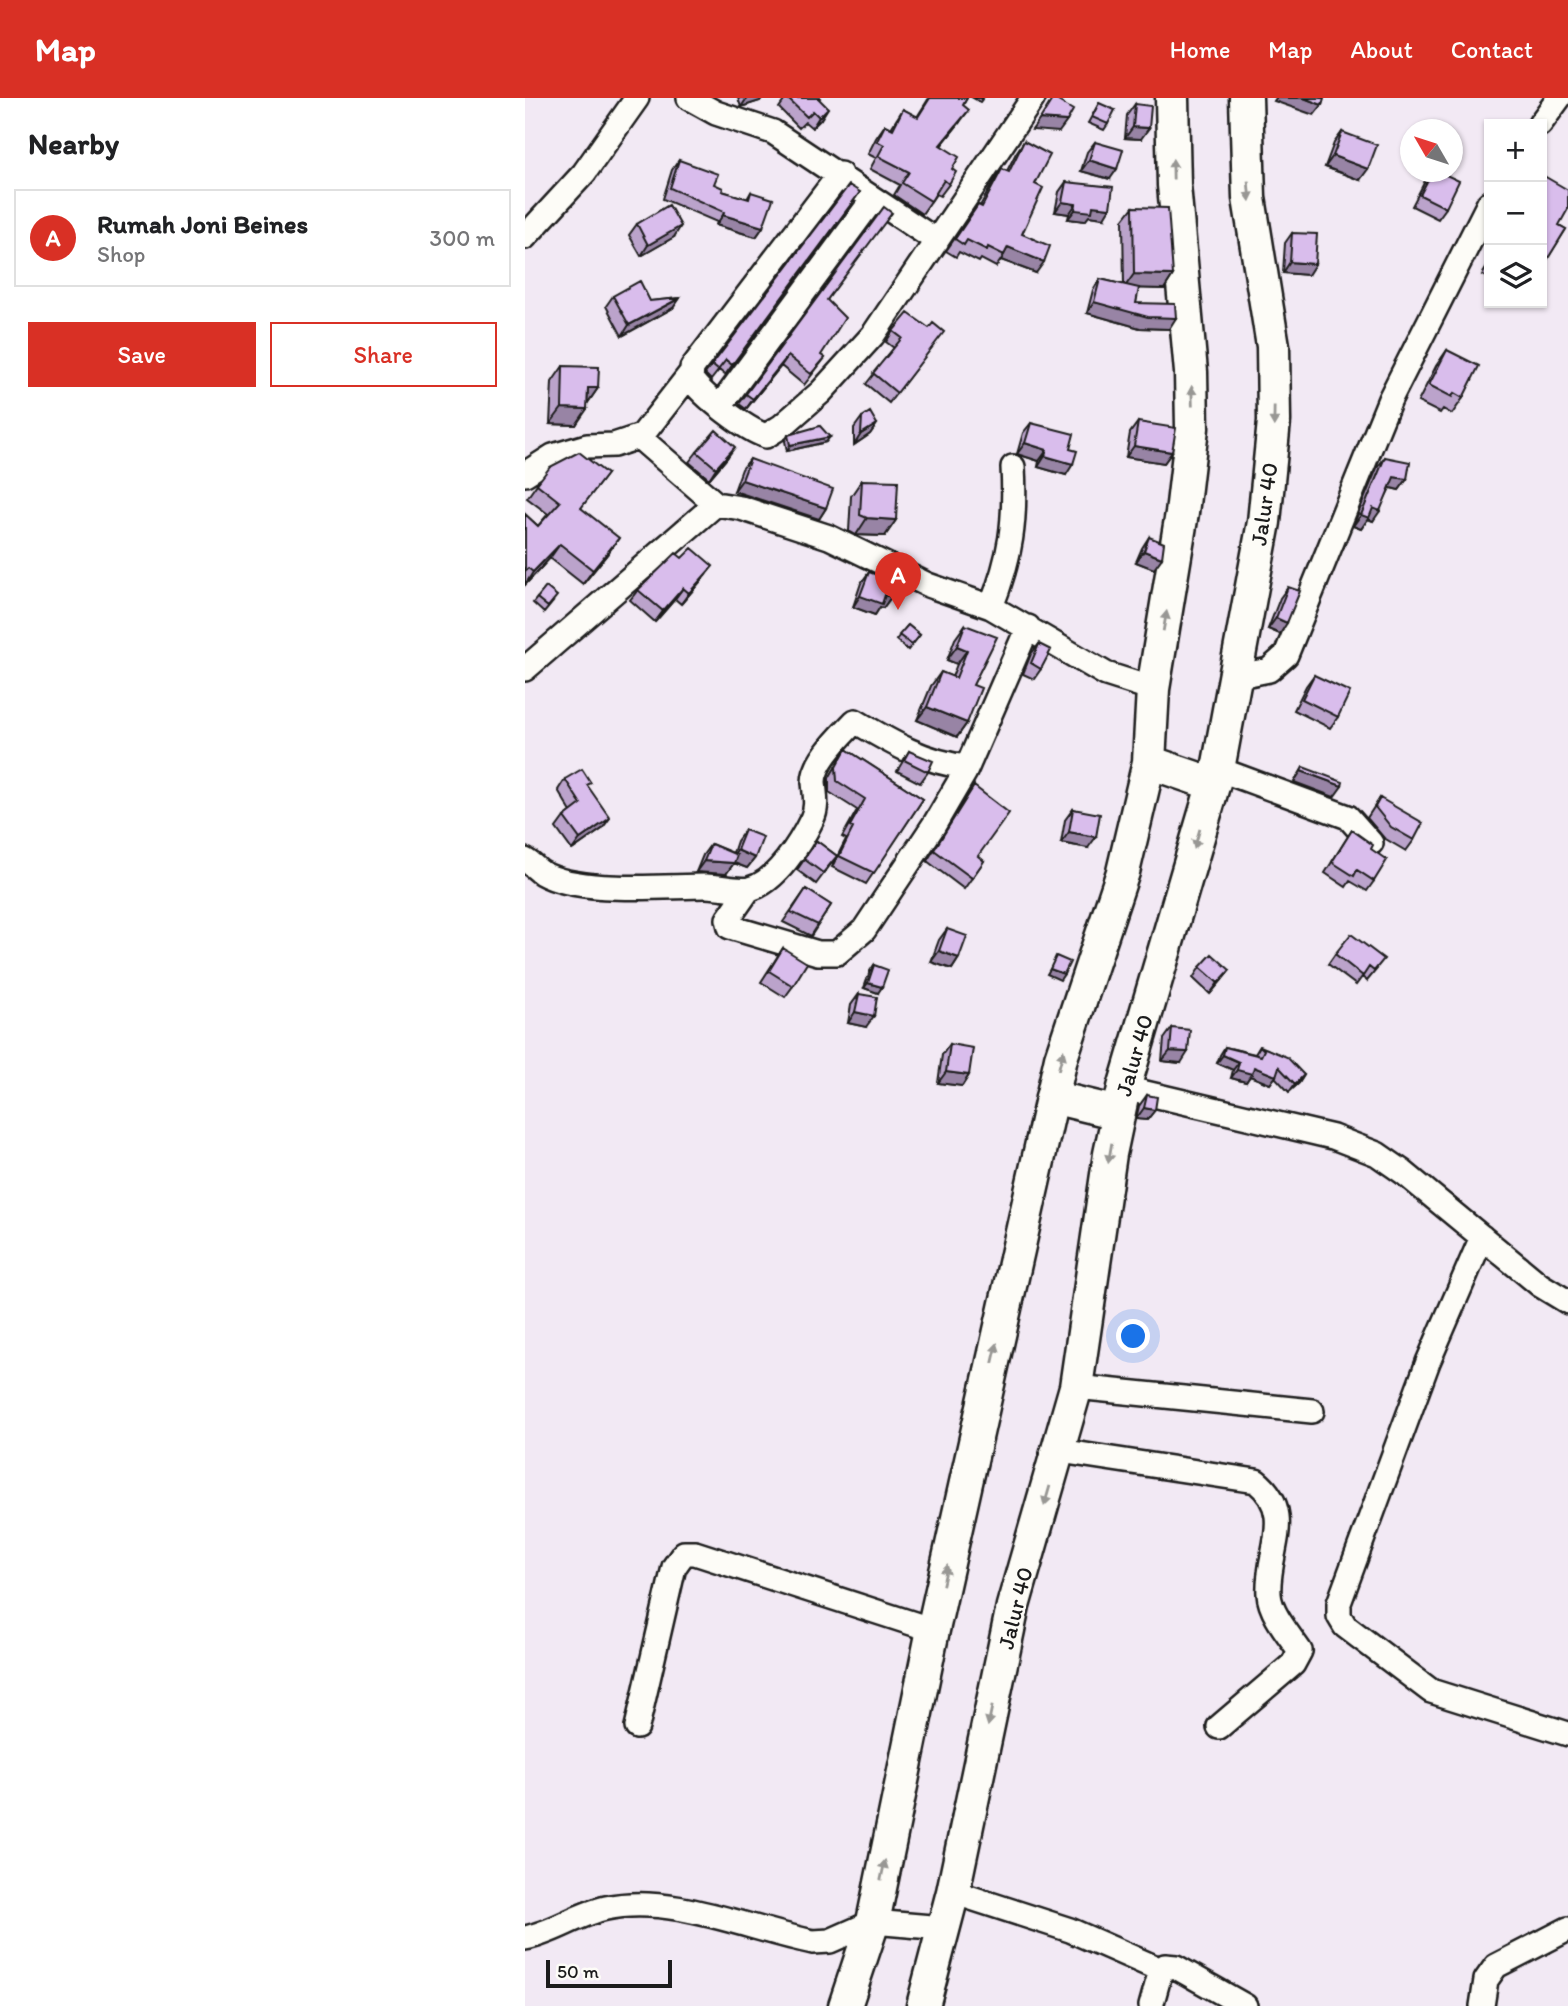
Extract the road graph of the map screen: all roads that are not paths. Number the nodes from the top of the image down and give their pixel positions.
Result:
1 (637, 98) edge
2 (689, 98) edge
3 (1033, 98) edge
4 (1172, 98) edge
5 (1246, 98) edge
6 (1559, 98) edge
7 (1544, 119) edge
8 (840, 174) junction
9 (873, 199) junction
10 (1484, 213) edge
11 (525, 237) edge
12 (937, 241) junction
13 (690, 374) junction
14 (720, 406) junction
15 (641, 436) junction
16 (525, 458) edge
17 (549, 458) junction
18 (1013, 467) dead end
19 (525, 474) edge
20 (716, 504) junction
21 (991, 607) junction
22 (1028, 627) junction
23 (525, 669) edge
24 (1234, 677) junction
25 (1153, 689) junction
26 (1149, 762) junction
27 (967, 768) junction
28 (1216, 777) junction
29 (1371, 843) edge
30 (525, 860) edge
31 (749, 889) junction
32 (1052, 1097) junction
33 (1121, 1100) junction
34 (1482, 1237) junction
35 (1568, 1302) edge
36 (1076, 1387) junction
37 (1312, 1411) dead end
38 (1060, 1451) junction
39 (933, 1630) junction
40 (637, 1727) dead end
41 (1219, 1727) dead end
42 (1568, 1734) edge
43 (953, 1892) junction
44 (873, 1922) junction
45 (943, 1928) junction
46 (1564, 1934) edge
47 (525, 1938) edge
48 (1161, 1970) junction
49 (845, 2006) edge
50 (923, 2006) edge
51 (1151, 2006) edge
52 (1245, 2006) edge
53 (1482, 2006) edge

1 - 11 street
2 - 8 street
3 - 12 street
25 -> 4 highway
5 -> 24 highway, Jalur 40
6 - 7 street
8 - 9 street
8 - 13 street
9 - 12 street
9 - 14 street
10 - 24 street
12 - 14 street
13 - 14 street
13 - 15 street
15 - 17 street
15 - 20 street
16 - 17 street
17 - 19 street
18 - 21 street
20 - 21 street
20 - 23 street
21 - 22 street
22 - 25 street
22 - 27 street
24 - 28 highway, Jalur 40
25 - 26 highway
26 - 28 highway
32 -> 26 highway
27 - 31 street
27 - 31 street
28 - 29 street
28 -> 33 highway, Jalur 40
30 - 31 street
32 - 33 highway
39 -> 32 highway
33 - 34 street
33 -> 36 highway, Jalur 40
34 - 35 street
34 - 42 street
36 - 37 street
36 - 38 highway, Jalur 40
38 - 41 street
38 -> 43 highway, Jalur 40
39 - 40 street
44 -> 39 highway
43 - 45 highway, Jalur 40
43 - 48 street
44 - 45 street
44 - 47 street
44 - 49 highway
45 - 50 highway, Jalur 40
46 - 53 street
48 - 51 street
48 - 52 street

